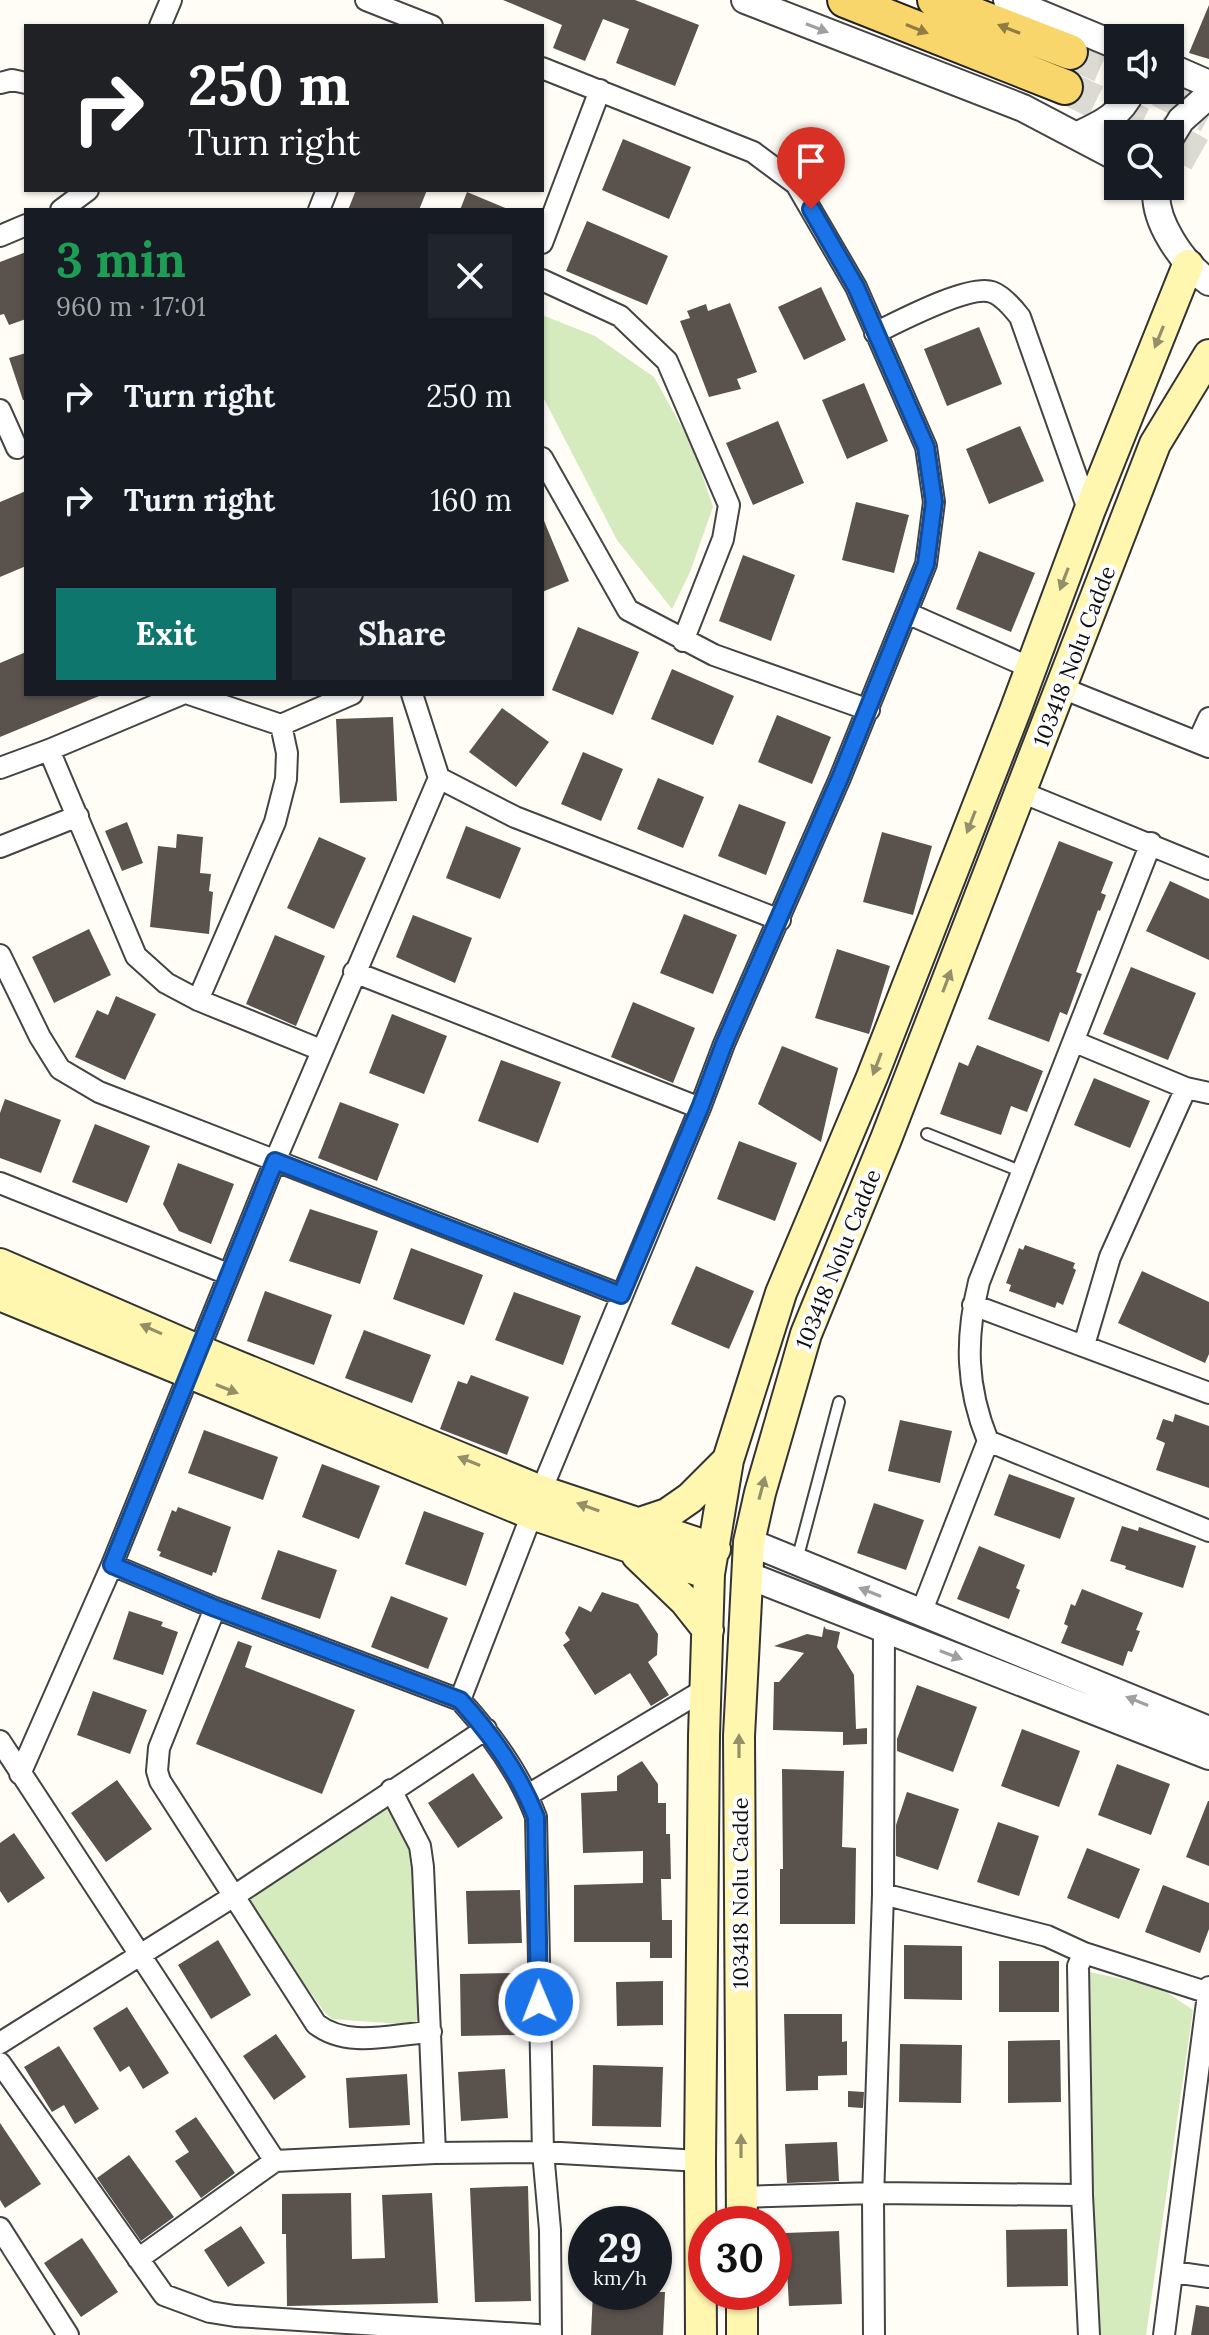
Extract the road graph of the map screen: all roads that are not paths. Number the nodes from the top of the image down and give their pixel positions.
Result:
1 (171, 0) edge
2 (366, 0) edge
3 (745, 0) edge
4 (845, 0) edge
5 (935, 0) edge
6 (1007, 0) edge
7 (400, 13) edge
8 (161, 24) edge
9 (427, 24) edge
10 (1104, 40) edge
11 (1070, 52) tunnel mouth
12 (544, 69) edge
13 (1184, 73) edge
14 (0, 83) edge
15 (24, 83) edge
16 (1209, 84) edge
17 (1065, 87) tunnel mouth
18 (600, 90) junction
19 (1209, 95) edge
20 (1124, 104) edge
21 (1181, 120) edge
22 (1078, 135) junction
23 (1104, 150) edge
24 (85, 192) edge
25 (1156, 200) edge
26 (64, 208) edge
27 (24, 226) edge
28 (0, 236) edge
29 (544, 238) edge
30 (1199, 273) edge
31 (544, 281) edge
32 (875, 333) junction
33 (1209, 355) edge
34 (0, 410) edge
35 (14, 449) edge
36 (544, 466) edge
37 (550, 490) edge
38 (1089, 512) junction
39 (907, 613) junction
40 (683, 641) junction
41 (1031, 668) junction
42 (1062, 688) junction
43 (177, 696) edge
44 (195, 696) edge
45 (347, 696) edge
46 (413, 696) edge
47 (869, 710) junction
48 (1209, 718) edge
49 (281, 725) junction
50 (1204, 745) edge
51 (49, 750) junction
52 (0, 768) edge
53 (439, 778) junction
54 (1021, 792) junction
55 (78, 816) junction
56 (1151, 843) junction
57 (0, 847) edge
58 (1209, 869) edge
59 (780, 920) junction
60 (2, 966) edge
61 (354, 972) junction
62 (198, 1000) junction
63 (1075, 1042) junction
64 (321, 1050) junction
65 (1186, 1088) junction
66 (1209, 1093) edge
67 (700, 1108) junction
68 (927, 1134) dead end
69 (275, 1161) junction
70 (1023, 1172) junction
71 (0, 1183) edge
72 (0, 1264) edge
73 (228, 1274) junction
74 (0, 1295) edge
75 (621, 1295) junction
76 (973, 1305) junction
77 (1084, 1345) junction
78 (194, 1362) junction
79 (1209, 1393) edge
80 (839, 1402) dead end
81 (988, 1441) junction
82 (728, 1460) junction
83 (536, 1502) junction
84 (1209, 1531) edge
85 (633, 1536) junction
86 (749, 1542) junction
87 (712, 1561) junction
88 (796, 1562) junction
89 (112, 1565) junction
90 (747, 1575) junction
91 (215, 1608) junction
92 (921, 1613) junction
93 (884, 1628) junction
94 (708, 1630) junction
95 (707, 1688) junction
96 (460, 1700) junction
97 (486, 1729) junction
98 (1209, 1730) edge
99 (0, 1741) edge
100 (1209, 1756) edge
101 (20, 1774) junction
102 (391, 1790) junction
103 (528, 1795) junction
104 (883, 1894) junction
105 (234, 1896) junction
106 (1084, 1953) junction
107 (142, 1955) junction
108 (1208, 1991) edge
109 (431, 2032) junction
110 (0, 2043) edge
111 (0, 2063) edge
112 (543, 2152) junction
113 (435, 2153) junction
114 (275, 2161) junction
115 (700, 2161) junction
116 (874, 2193) junction
117 (1082, 2195) junction
118 (742, 2206) edge
119 (773, 2206) edge
120 (0, 2228) edge
121 (138, 2259) junction
122 (1173, 2272) junction
123 (1209, 2277) edge
124 (742, 2310) edge
125 (235, 2325) edge
126 (68, 2335) edge
127 (538, 2335) edge
128 (551, 2335) edge
129 (701, 2335) edge
130 (742, 2335) edge
131 (874, 2335) edge
132 (1089, 2335) edge
133 (1164, 2335) edge

1 - 8 street
2 - 7 street
3 -> 22 street
4 -> 17 main road
11 -> 5 main road
6 - 10 street
7 - 9 street
12 - 18 street
13 - 16 street
14 - 15 street
18 - 29 street
18 - 32 street
19 - 21 street
20 - 22 street
22 - 23 street
24 - 26 street
25 - 30 street
27 - 28 street
30 -> 38 main road
31 - 40 street
32 - 38 street
32 - 39 street
33 - 42 main road, 103418 Nolu Cadde
34 - 35 street
36 - 37 street
37 - 40 street
38 -> 41 main road
39 - 41 street
39 - 47 street
40 - 47 street
41 -> 82 main road
42 - 50 street
42 - 54 main road, 103418 Nolu Cadde
43 - 51 street
44 - 49 street
45 - 49 street
46 - 53 street
47 - 59 street
48 - 50 street
49 - 62 street
51 - 52 street
51 - 55 street
53 - 59 street
53 - 61 street
54 - 56 street
86 -> 54 main road, 103418 Nolu Cadde
55 - 57 street
55 - 62 street
56 - 58 street
56 - 63 street
59 - 67 street
60 - 69 street
61 - 64 street
61 - 67 street
62 - 64 street
63 - 65 street
63 - 70 street
64 - 69 street
65 - 66 street
65 - 77 street
67 - 75 street
68 - 70 lane
69 - 73 street
69 - 75 street
70 - 76 street
71 - 73 street
78 -> 72 main road
73 - 78 street
74 - 78 main road
75 - 83 street
76 - 77 street
76 - 81 street
77 - 79 street
78 - 83 main road
78 - 89 street
80 - 88 lane
81 - 84 street
81 - 92 street
82 - 85 main road
82 - 87 main road
83 - 85 main road
83 - 96 street
85 - 87 main road
85 - 94 main road
86 - 88 street
86 - 90 main road, 103418 Nolu Cadde
87 - 94 main road
92 -> 88 street
89 - 91 street
89 - 101 street
90 - 93 street
118 -> 90 main road, 103418 Nolu Cadde
91 - 96 street
91 - 105 street
98 -> 92 street
93 -> 100 street
93 - 104 street
94 - 95 main road
95 - 103 street
95 - 115 main road
96 - 97 street
97 - 102 street
97 - 103 street
99 - 101 street
101 - 107 street
102 - 105 street
102 - 109 street
103 - 112 street
104 - 106 street
104 - 116 street
105 - 107 street
105 - 109 street
106 - 108 street
106 - 117 street
107 - 110 street
107 - 114 street
108 - 122 street
109 - 113 street
111 - 121 street
112 - 113 street
112 - 115 street
112 - 128 street
113 - 114 street
114 - 121 street
115 - 129 main road
116 - 117 street
116 - 119 street
116 - 131 street
117 - 132 street
120 - 126 street
121 - 125 street
122 - 123 street
122 - 133 street
124 - 130 main road
125 - 127 street

